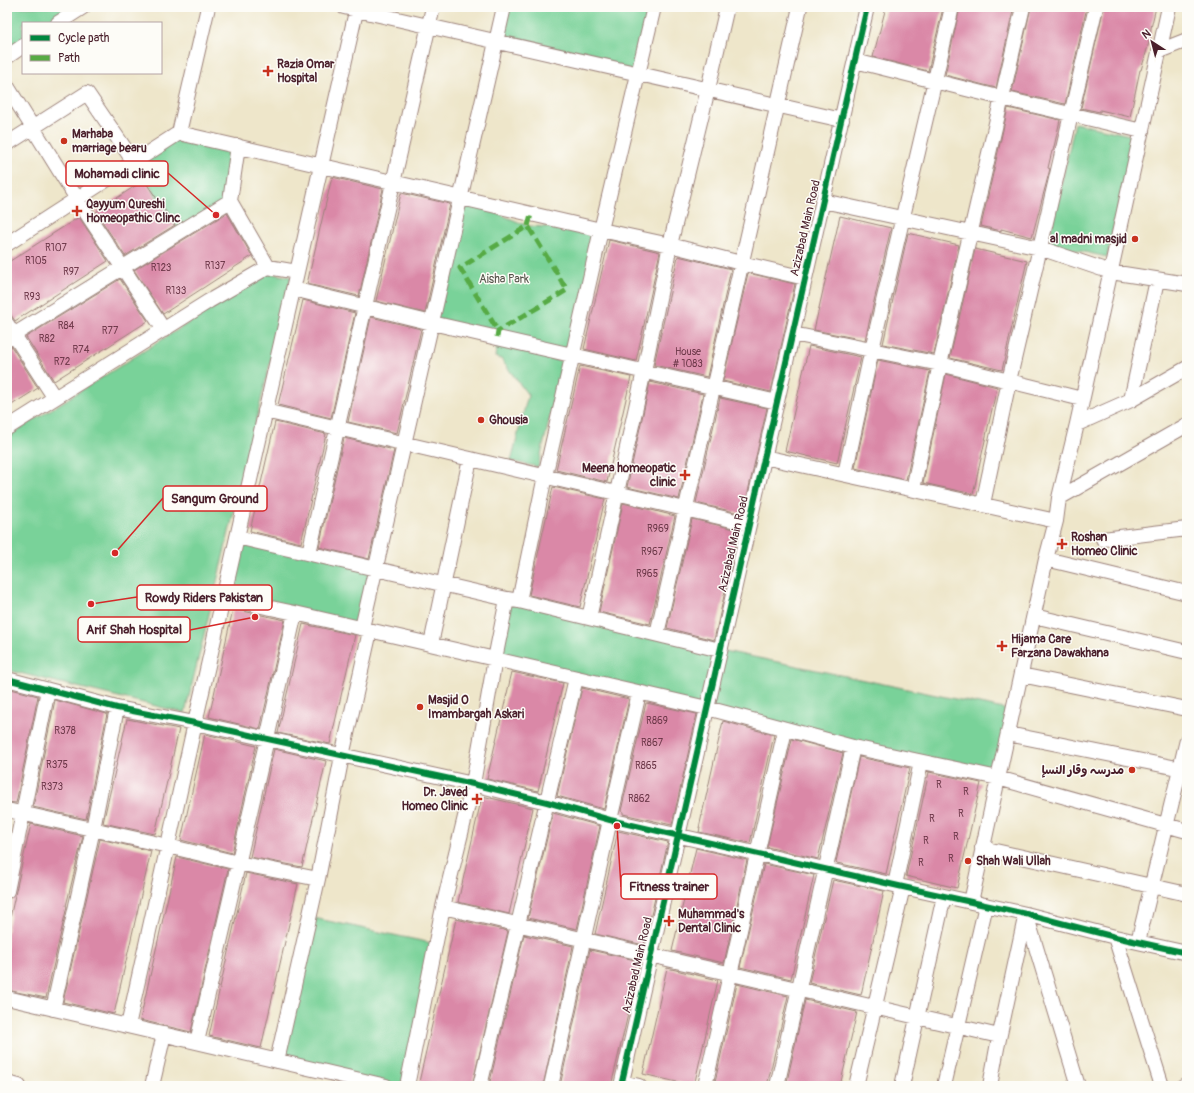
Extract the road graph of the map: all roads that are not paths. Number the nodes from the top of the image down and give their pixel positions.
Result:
1 (83, 7) edge
2 (208, 7) edge
3 (433, 7) edge
4 (504, 7) edge
5 (654, 7) edge
6 (726, 7) edge
7 (800, 7) edge
8 (867, 7) edge
9 (952, 7) edge
10 (1023, 7) edge
11 (1096, 7) edge
12 (1169, 7) edge
13 (352, 8) edge
14 (60, 22) edge
15 (429, 26) junction
16 (1187, 40) edge
17 (496, 42) junction
18 (22, 47) edge
19 (1159, 51) junction
20 (7, 57) edge
21 (855, 61) junction
22 (638, 74) junction
23 (934, 81) junction
24 (7, 86) edge
25 (708, 89) junction
26 (1002, 98) junction
27 (777, 105) junction
28 (1071, 114) junction
29 (842, 120) junction
30 (33, 128) junction
31 (1142, 131) junction
32 (179, 133) junction
33 (7, 144) edge
34 (238, 146) junction
35 (134, 162) junction
36 (321, 166) junction
37 (393, 182) junction
38 (461, 198) junction
39 (77, 199) junction
40 (230, 201) junction
41 (823, 201) junction
42 (902, 218) junction
43 (601, 230) junction
44 (971, 233) junction
45 (7, 244) edge
46 (670, 244) junction
47 (1040, 248) junction
48 (742, 263) junction
49 (268, 267) junction
50 (123, 268) junction
51 (297, 272) junction
52 (1111, 272) junction
53 (805, 278) junction
54 (1157, 280) junction
55 (1187, 284) edge
56 (293, 289) junction
57 (365, 306) junction
58 (432, 323) junction
59 (164, 330) junction
60 (9, 333) edge
61 (793, 334) junction
62 (872, 349) junction
63 (572, 355) junction
64 (940, 364) junction
65 (1187, 368) edge
66 (644, 372) junction
67 (1009, 381) junction
68 (713, 387) junction
69 (54, 397) junction
70 (1082, 399) junction
71 (1131, 400) junction
72 (777, 402) junction
73 (265, 411) junction
74 (1077, 424) junction
75 (1187, 425) edge
76 (7, 428) edge
77 (338, 428) junction
78 (405, 443) junction
79 (764, 457) junction
80 (470, 459) junction
81 (845, 474) junction
82 (545, 476) junction
83 (913, 489) junction
84 (617, 493) junction
85 (1059, 498) junction
86 (983, 504) junction
87 (686, 509) junction
88 (1056, 521) junction
89 (749, 524) junction
90 (1187, 529) edge
91 (237, 537) junction
92 (1103, 539) dead end
93 (309, 554) junction
94 (1046, 559) junction
95 (376, 569) junction
96 (444, 584) junction
97 (1187, 593) edge
98 (223, 598) junction
99 (513, 600) junction
100 (295, 613) junction
101 (1034, 616) junction
102 (589, 618) junction
103 (366, 630) junction
104 (657, 634) junction
105 (431, 644) junction
106 (720, 650) junction
107 (1187, 652) edge
108 (495, 659) junction
109 (1021, 675) junction
110 (576, 678) junction
111 (7, 679) edge
112 (48, 690) junction
113 (640, 693) junction
114 (117, 708) junction
115 (707, 708) junction
116 (1187, 709) edge
117 (195, 723) junction
118 (785, 730) junction
119 (1008, 734) junction
120 (267, 738) junction
121 (1187, 740) edge
122 (853, 747) junction
123 (342, 756) junction
124 (921, 762) junction
125 (1184, 769) edge
126 (998, 778) junction
127 (473, 784) junction
128 (547, 802) junction
129 (7, 810) edge
130 (24, 814) junction
131 (610, 820) junction
132 (1166, 826) junction
133 (93, 829) junction
134 (1187, 831) edge
135 (678, 834) junction
136 (168, 846) junction
137 (982, 848) junction
138 (757, 853) junction
139 (238, 863) junction
140 (826, 869) junction
141 (318, 879) junction
142 (899, 886) junction
143 (1152, 886) junction
144 (7, 891) edge
145 (1187, 894) edge
146 (944, 896) junction
147 (971, 902) junction
148 (986, 905) junction
149 (443, 907) junction
150 (1026, 914) junction
151 (518, 925) junction
152 (1115, 937) junction
153 (583, 940) junction
154 (1138, 942) junction
155 (1187, 953) edge
156 (650, 956) junction
157 (730, 974) junction
158 (799, 990) junction
159 (7, 998) edge
160 (875, 1008) junction
161 (53, 1009) junction
162 (916, 1017) junction
163 (128, 1026) junction
164 (958, 1027) junction
165 (164, 1034) junction
166 (1000, 1036) junction
167 (198, 1042) junction
168 (277, 1061) junction
169 (7, 1083) edge
170 (621, 1084) edge
171 (1187, 1085) edge
172 (19, 1086) edge
173 (152, 1086) edge
174 (386, 1086) edge
175 (407, 1086) edge
176 (480, 1086) edge
177 (551, 1086) edge
178 (638, 1086) edge
179 (705, 1086) edge
180 (777, 1086) edge
181 (856, 1086) edge
182 (902, 1086) edge
183 (944, 1086) edge
184 (990, 1086) edge
185 (1078, 1086) edge
186 (1162, 1086) edge
187 (1184, 1086) edge

1 - 14 street
2 - 32 street
3 - 15 street
4 - 17 street
5 - 22 street
6 - 25 street
7 - 27 street
8 - 21 street, Azizabad Main Road
9 - 23 street
10 - 26 street
11 - 28 street
12 - 19 street
13 - 15 street
13 - 36 street
15 - 17 street
15 - 37 street
16 - 19 street
17 - 22 street
17 - 38 street
18 - 20 street
19 - 31 street
21 - 23 street
21 - 29 street, Azizabad Main Road
22 - 25 street
22 - 43 street
23 - 26 street
23 - 42 street
24 - 30 street
25 - 27 street
25 - 46 street
26 - 28 street
26 - 44 street
27 - 29 street
27 - 48 street
28 - 31 street
28 - 47 street
29 - 41 street, Azizabad Main Road
30 - 33 street
30 - 35 street
30 - 39 street
31 - 52 street
32 - 34 street
32 - 35 street
34 - 36 street
34 - 40 street
35 - 39 street
36 - 37 street
36 - 51 street
37 - 38 street
37 - 57 street
38 - 43 street
38 - 58 street
39 - 45 street
39 - 50 street
40 - 49 street
40 - 50 street
41 - 42 street
41 - 53 street, Azizabad Main Road
42 - 44 street
42 - 62 street
43 - 46 street
43 - 63 street
44 - 47 street
44 - 64 street
46 - 48 street
46 - 66 street
47 - 52 street
47 - 67 street
48 - 53 street
48 - 68 street
49 - 51 street
49 - 59 street
50 - 59 street
50 - 60 street
51 - 56 street
52 - 54 street
52 - 70 street
53 - 61 street, Azizabad Main Road
54 - 55 street
54 - 71 street
56 - 57 street
56 - 73 street
57 - 58 street
57 - 77 street
58 - 63 street
58 - 78 street
59 - 69 street
60 - 69 street
61 - 62 street
61 - 72 street, Azizabad Main Road
62 - 64 street
62 - 81 street
63 - 66 street
63 - 82 street
64 - 67 street
64 - 83 street
65 - 71 street
66 - 68 street
66 - 84 street
67 - 70 street
67 - 86 street
68 - 72 street
68 - 87 street
69 - 76 street
70 - 74 street
71 - 74 street
72 - 79 street, Azizabad Main Road
73 - 77 street
73 - 91 street
74 - 85 street
75 - 85 street
77 - 78 street
77 - 93 street
78 - 80 street
78 - 95 street
79 - 81 street
79 - 89 street, Azizabad Main Road
80 - 82 street
80 - 96 street
81 - 83 street
82 - 84 street
82 - 99 street
83 - 86 street
84 - 87 street
84 - 102 street
85 - 88 street
86 - 88 street
87 - 89 street
87 - 104 street
88 - 94 street
89 - 106 street, Azizabad Main Road
90 - 92 street
91 - 93 street
91 - 98 street
93 - 95 street
94 - 97 street
94 - 101 street
95 - 96 street
95 - 103 street
96 - 99 street
96 - 105 street
98 - 100 street
98 - 117 street
99 - 102 street
99 - 108 street
100 - 103 street
100 - 120 street
101 - 107 street
101 - 109 street
102 - 104 street
103 - 105 street
103 - 123 street
104 - 106 street
105 - 108 street
106 - 115 street, Azizabad Main Road
108 - 110 street
108 - 127 street
109 - 116 street
109 - 119 street
110 - 113 street
110 - 128 street
111 - 112 street
112 - 114 street
112 - 130 street
113 - 115 street
113 - 131 street
114 - 117 street
114 - 133 street
115 - 118 street
115 - 135 street, Azizabad Main Road
117 - 120 street
117 - 136 street
118 - 122 street
118 - 138 street
119 - 125 street
119 - 126 street
120 - 123 street
120 - 139 street
121 - 125 street
122 - 124 street
122 - 140 street
123 - 127 street
123 - 141 street
124 - 126 street
124 - 142 street
125 - 132 street
126 - 132 street
126 - 137 street
127 - 128 street
127 - 149 street
128 - 131 street
128 - 151 street
129 - 130 street
130 - 133 street
130 - 144 street
131 - 135 street
131 - 153 street
132 - 134 street
132 - 143 street
133 - 136 street
133 - 161 street
135 - 138 street
135 - 156 street, Azizabad Main Road
136 - 139 street
136 - 163 street
137 - 143 street
137 - 147 street
138 - 140 street
138 - 157 street
139 - 141 street
139 - 167 street
140 - 142 street
140 - 158 street
141 - 168 street
142 - 146 street
142 - 160 street
143 - 145 street
143 - 154 street
146 - 147 street
146 - 162 street
147 - 148 street
148 - 150 street
148 - 164 street
149 - 151 street
149 - 175 street
150 - 152 street
150 - 166 street
150 - 185 street
151 - 153 street
151 - 176 street
152 - 154 street
152 - 186 street
153 - 156 street
153 - 177 street
154 - 155 street
156 - 157 street
156 - 170 street, Azizabad Main Road
157 - 158 street
157 - 179 street
158 - 160 street
158 - 180 street
159 - 161 street
160 - 162 street
160 - 181 street
161 - 163 street
162 - 164 street
162 - 182 street
163 - 165 street
164 - 166 street
164 - 183 street
165 - 167 street
165 - 173 street
166 - 184 street
167 - 168 street
168 - 174 street
169 - 172 street
170 - 178 street
171 - 187 street

